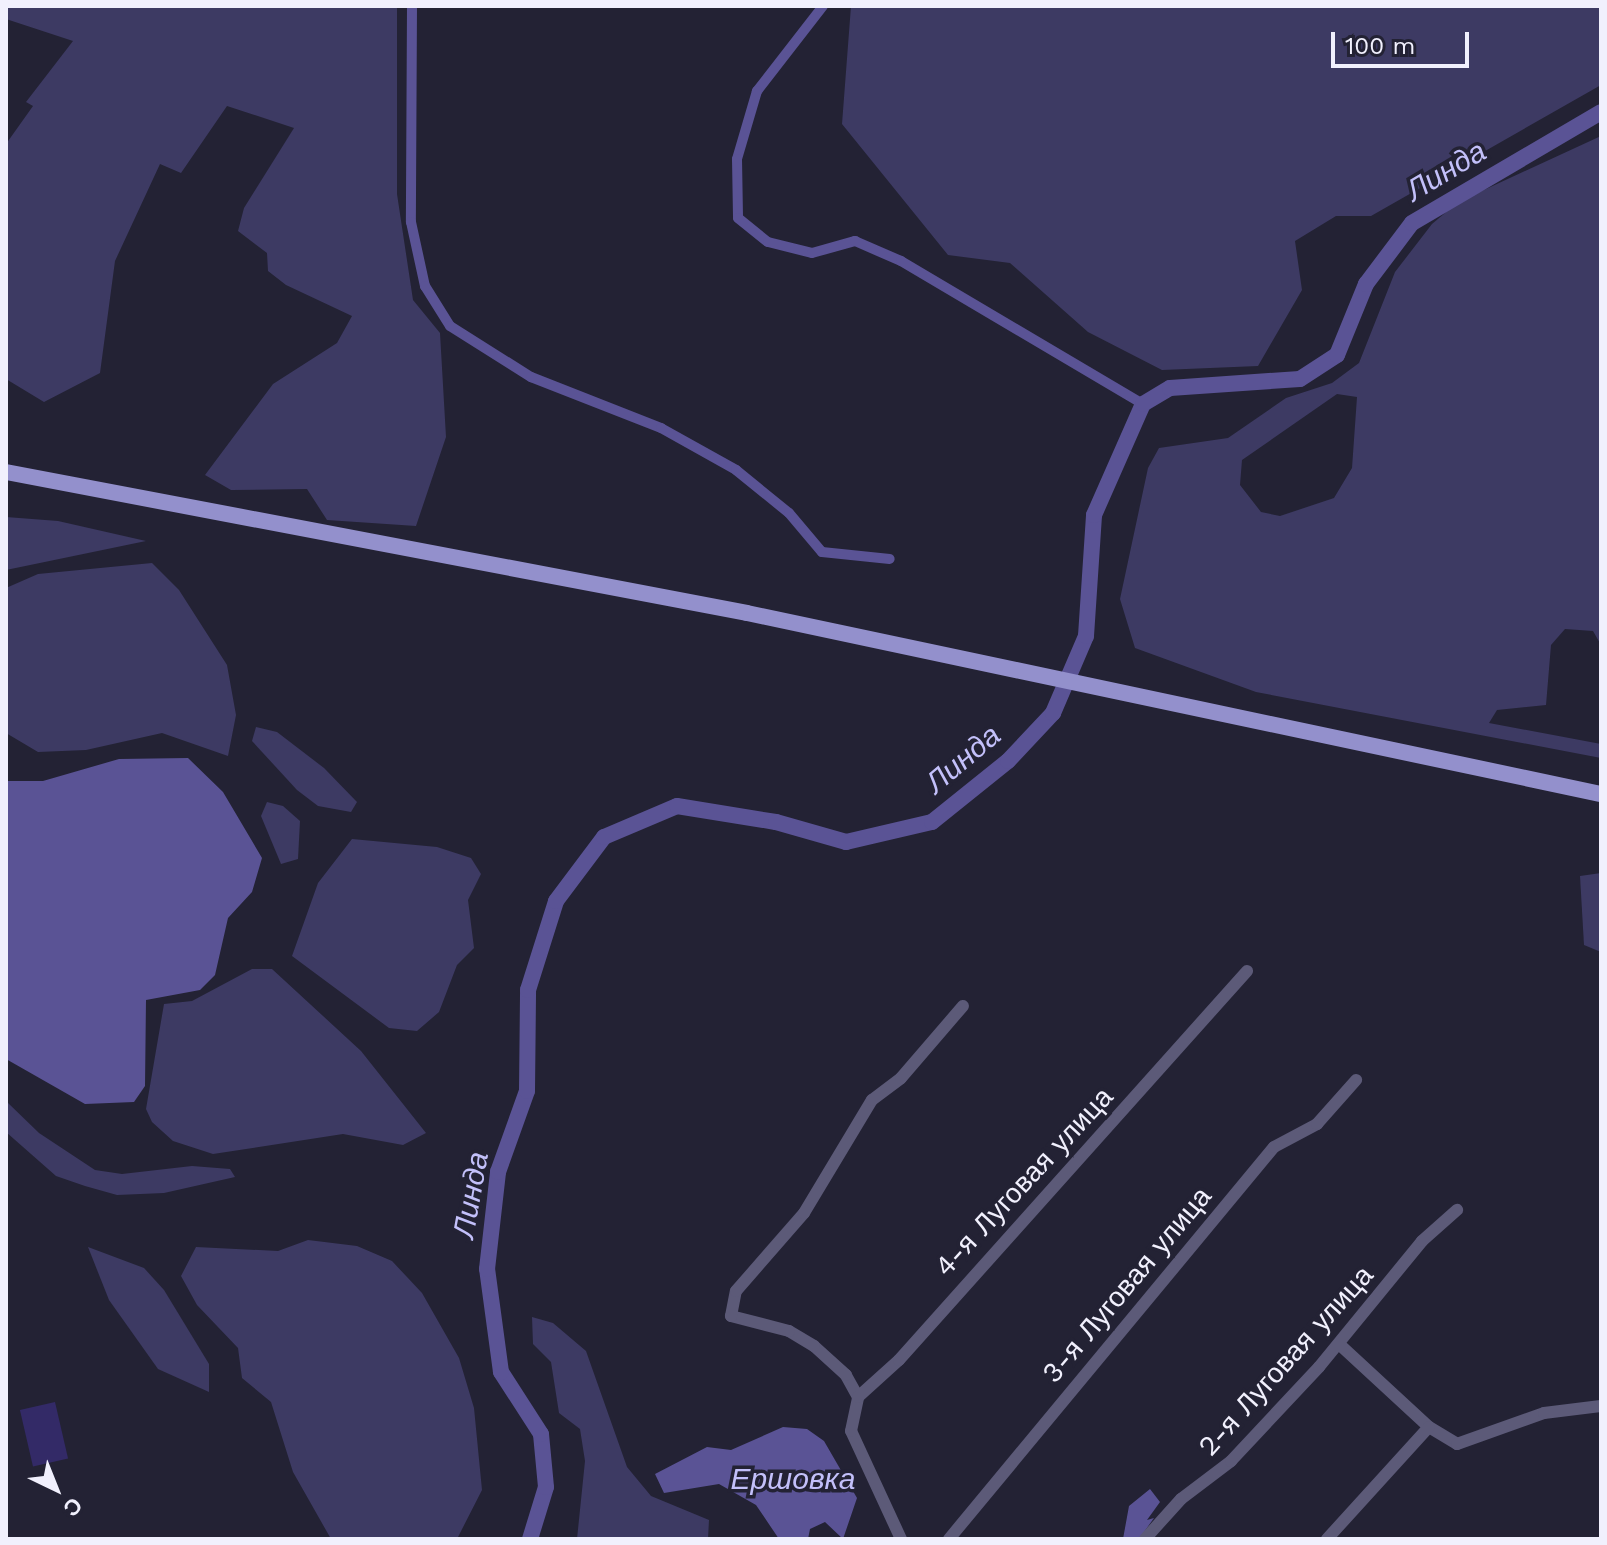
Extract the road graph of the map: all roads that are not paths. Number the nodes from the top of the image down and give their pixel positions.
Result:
1 (6, 472) edge
2 (1601, 794) edge
3 (1247, 971) dead end
4 (963, 1006) dead end
5 (1356, 1080) dead end
6 (1457, 1210) dead end
7 (1339, 1344) junction
8 (858, 1397) junction
9 (1601, 1406) edge
10 (1429, 1427) junction
11 (901, 1539) edge
12 (949, 1539) edge
13 (1145, 1539) edge
14 (1327, 1539) edge

1 - 2 main road
3 - 8 street, 4-я Луговая улица
4 - 8 street
5 - 12 street, 3-я Луговая улица
6 - 7 street, 2-я Луговая улица
7 - 10 street
7 - 13 street, 2-я Луговая улица
8 - 11 street
9 - 10 street
10 - 14 street

